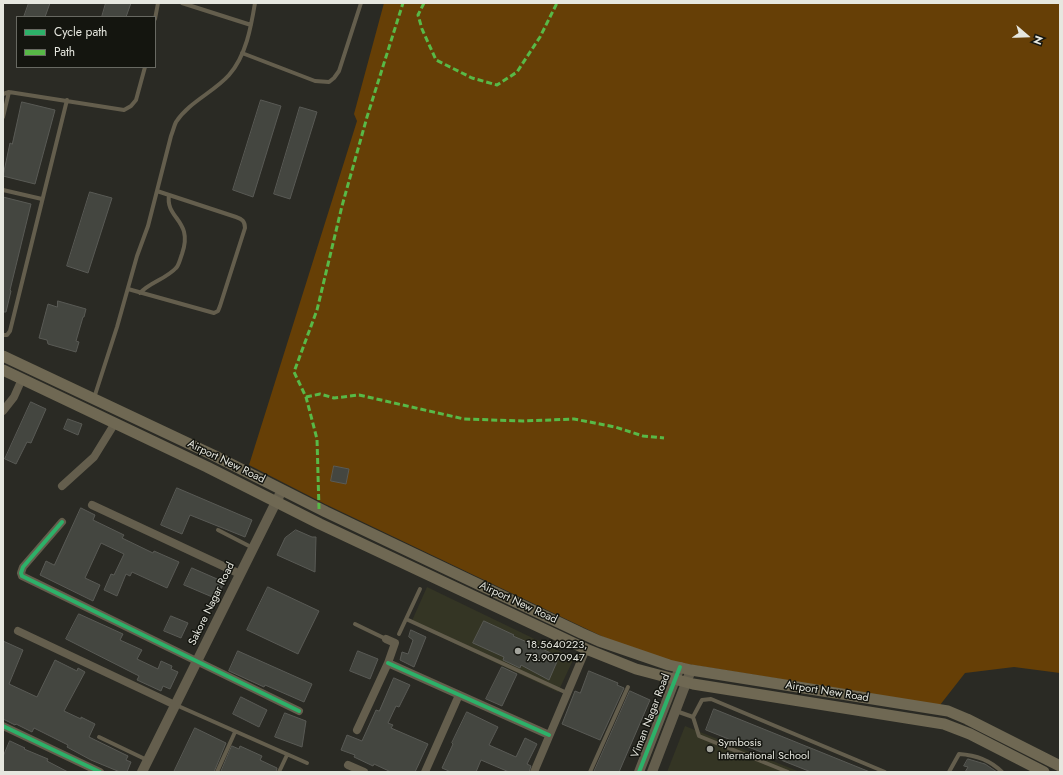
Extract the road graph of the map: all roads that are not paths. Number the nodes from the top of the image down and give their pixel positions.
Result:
1 (158, 3) edge
2 (182, 3) edge
3 (255, 3) edge
4 (361, 3) edge
5 (156, 16) edge
6 (251, 25) junction
7 (242, 53) junction
8 (145, 68) edge
9 (9, 92) junction
10 (3, 94) edge
11 (67, 100) junction
12 (3, 117) edge
13 (3, 190) edge
14 (157, 191) junction
15 (168, 195) junction
16 (42, 199) junction
17 (128, 289) junction
18 (140, 293) junction
19 (3, 335) edge
20 (3, 356) edge
21 (3, 370) edge
22 (22, 379) junction
23 (94, 399) junction
24 (3, 411) edge
25 (116, 424) junction
26 (62, 486) dead end
27 (282, 490) junction
28 (276, 502) junction
29 (92, 505) dead end
30 (62, 522) dead end
31 (218, 530) dead end
32 (253, 548) junction
33 (240, 574) junction
34 (420, 589) dead end
35 (406, 619) junction
36 (355, 624) dead end
37 (18, 631) dead end
38 (399, 634) dead end
39 (386, 639) joint
40 (586, 650) junction
41 (197, 661) junction
42 (388, 663) junction
43 (680, 667) junction
44 (692, 670) junction
45 (675, 680) junction
46 (687, 682) junction
47 (628, 686) dead end
48 (567, 693) junction
49 (460, 695) junction
50 (175, 705) junction
51 (299, 711) dead end
52 (676, 711) junction
53 (693, 718) junction
54 (3, 726) edge
55 (357, 730) dead end
56 (235, 732) junction
57 (549, 735) junction
58 (99, 737) dead end
59 (287, 755) junction
60 (148, 760) junction
61 (307, 763) dead end
62 (348, 765) dead end
63 (1060, 766) edge
64 (100, 772) edge
65 (142, 772) edge
66 (217, 772) edge
67 (279, 772) edge
68 (364, 772) edge
69 (425, 772) edge
70 (534, 772) edge
71 (590, 772) edge
72 (640, 772) edge
73 (652, 772) edge
74 (788, 772) edge
75 (885, 772) edge
76 (949, 772) edge
77 (1002, 772) edge
78 (1044, 772) edge

1 - 5 lane
2 - 6 lane
3 - 6 lane
4 - 7 lane
6 - 7 lane
7 - 14 lane
8 - 11 lane
9 - 10 lane
9 - 11 lane
9 - 12 lane
11 - 16 lane
13 - 16 lane
14 - 15 lane
14 - 17 lane
15 - 18 lane
15 - 18 lane
16 - 19 lane
17 - 18 lane
17 - 23 lane
20 - 23 main road, Airport New Road
21 - 22 main road, Airport New Road
22 - 24 street
22 - 25 main road, Airport New Road
23 - 27 main road, Airport New Road
25 - 26 street
25 - 28 main road, Airport New Road
27 - 28 street, Sakore Nagar Road
27 - 43 main road, Airport New Road
28 - 32 street, Sakore Nagar Road
28 - 40 main road, Airport New Road
29 - 33 street
30 - 41 street
31 - 32 lane
32 - 33 street, Sakore Nagar Road
33 - 41 street, Sakore Nagar Road
34 - 35 lane
35 - 38 lane
35 - 48 lane
36 - 39 lane
37 - 50 street
39 - 42 street
40 - 45 main road, Airport New Road
40 - 48 street
41 - 50 street, Sakore Nagar Road
41 - 51 street
42 - 49 street
42 - 55 street
43 - 44 main road, Airport New Road
43 - 45 street, Viman Nagar Road
44 - 46 street, Viman Nagar Road
44 - 63 main road, Airport New Road
45 - 46 main road, Airport New Road
45 - 72 street, Viman Nagar Road
46 - 52 street, Viman Nagar Road
46 - 78 main road, Airport New Road
47 - 71 lane
48 - 57 street
49 - 57 street
49 - 69 street
50 - 56 lane
50 - 60 street, Sakore Nagar Road
52 - 53 lane
52 - 73 street, Viman Nagar Road
53 - 74 lane
53 - 75 lane
54 - 64 street
56 - 59 lane
56 - 66 lane
57 - 70 street
58 - 60 lane
59 - 61 lane
59 - 67 lane
60 - 65 street, Sakore Nagar Road
62 - 68 street
76 - 77 lane

